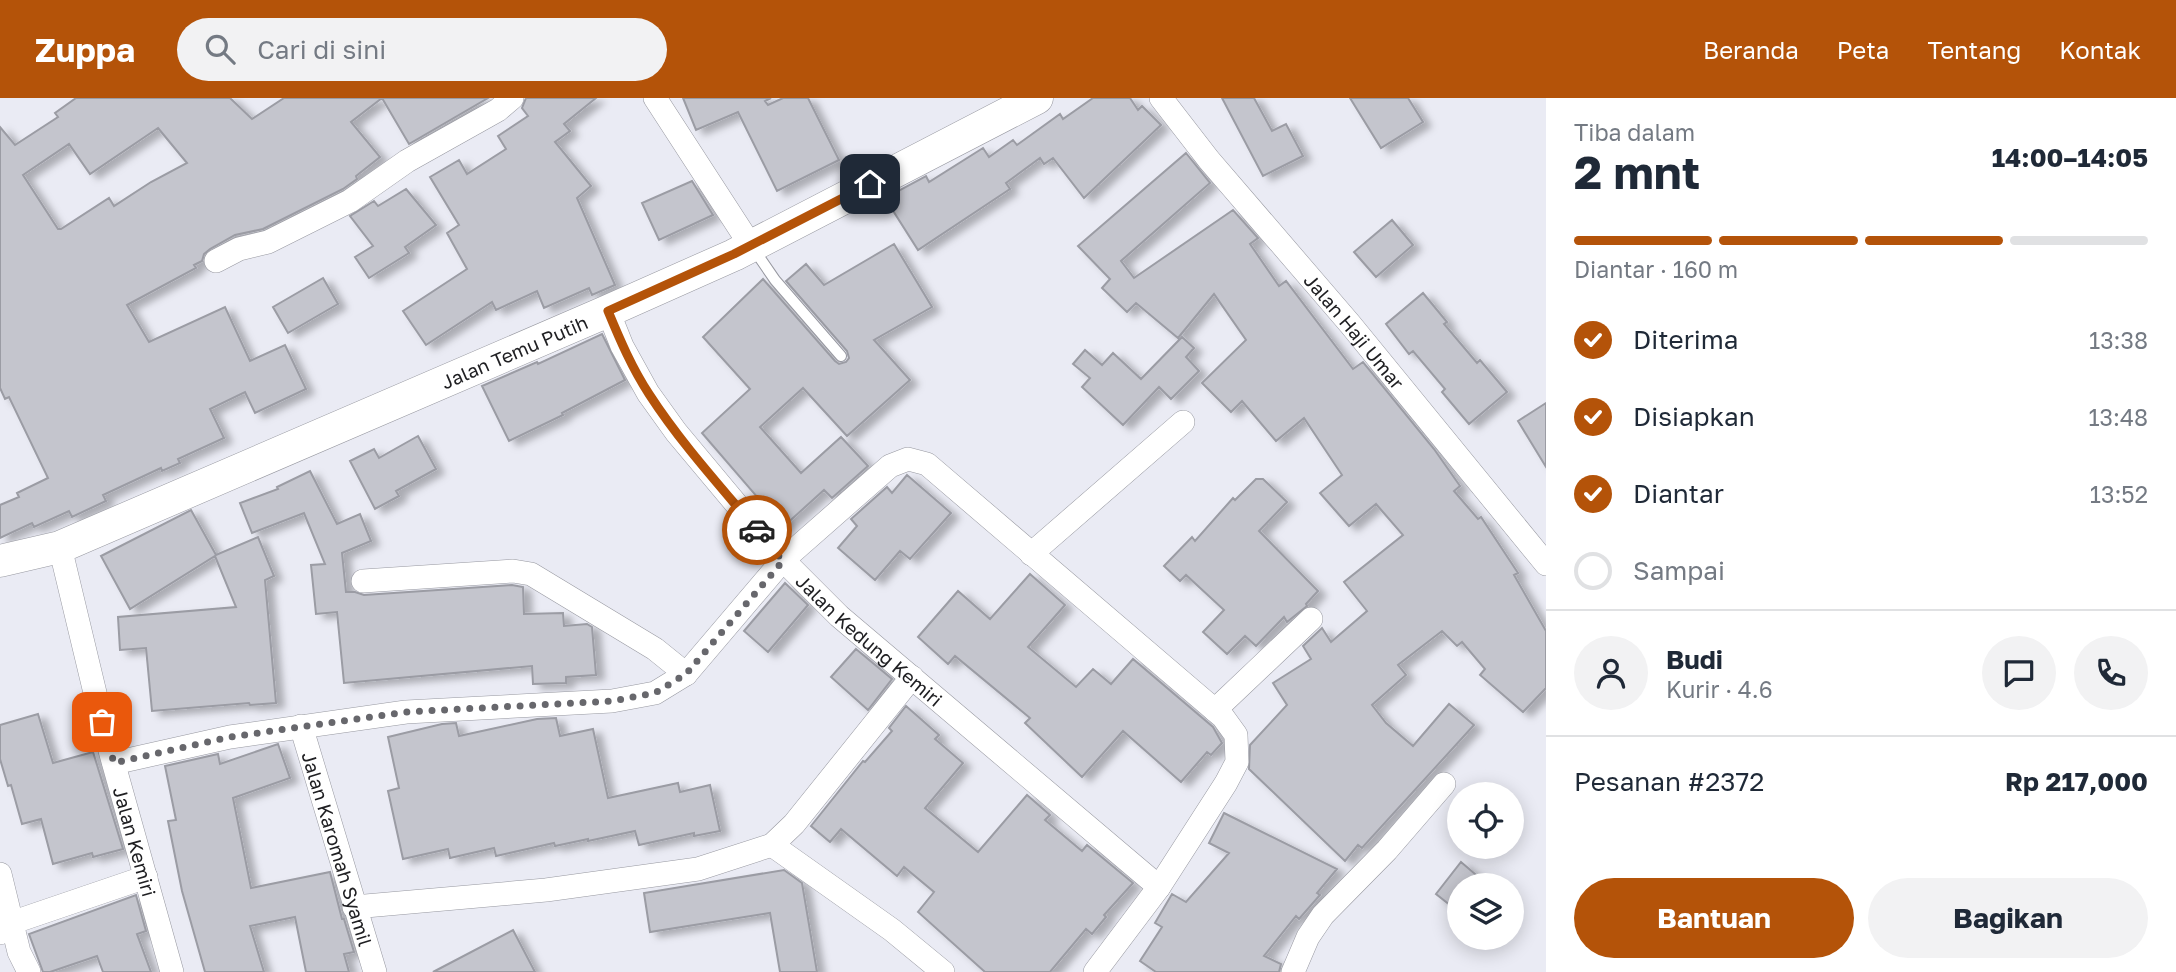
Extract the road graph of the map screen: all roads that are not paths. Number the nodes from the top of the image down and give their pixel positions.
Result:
1 (512, 98) edge
2 (655, 98) edge
3 (1037, 98) edge
4 (1161, 98) edge
5 (751, 246) junction
6 (216, 261) dead end
7 (608, 311) junction
8 (842, 356) dead end
9 (1183, 422) dead end
10 (60, 547) junction
11 (1031, 554) junction
12 (0, 561) edge
13 (783, 561) junction
14 (1546, 564) edge
15 (363, 581) dead end
16 (1311, 619) dead end
17 (686, 674) junction
18 (912, 677) junction
19 (1215, 710) junction
20 (301, 726) junction
21 (114, 763) junction
22 (1444, 784) dead end
23 (772, 845) junction
24 (0, 874) edge
25 (146, 877) junction
26 (1159, 887) junction
27 (354, 907) junction
28 (6, 928) edge
29 (29, 972) edge
30 (172, 972) edge
31 (375, 972) edge
32 (943, 972) edge
33 (1096, 972) edge
34 (1293, 972) edge

1 - 6 street
2 - 5 street
3 - 5 street, Jalan Temu Putih
4 - 14 street, Jalan Haji Umar
5 - 7 street, Jalan Temu Putih
5 - 8 lane
7 - 10 street, Jalan Temu Putih
7 - 13 street, Jalan Kedung Kemiri
9 - 11 street
10 - 12 street, Jalan Temu Putih
10 - 21 street, Jalan Kemiri
11 - 13 street
11 - 19 street
13 - 17 street
13 - 18 street, Jalan Kedung Kemiri
15 - 17 street
16 - 19 street
17 - 20 street
18 - 23 street
18 - 26 street, Jalan Kedung Kemiri
19 - 26 street
20 - 21 street
20 - 27 street, Jalan Karomah Syamil
21 - 25 street, Jalan Kemiri
22 - 34 street
23 - 27 street
23 - 32 street
24 - 28 street
25 - 28 street
25 - 30 street, Jalan Kemiri
26 - 33 street
27 - 31 street, Jalan Karomah Syamil
28 - 29 street

